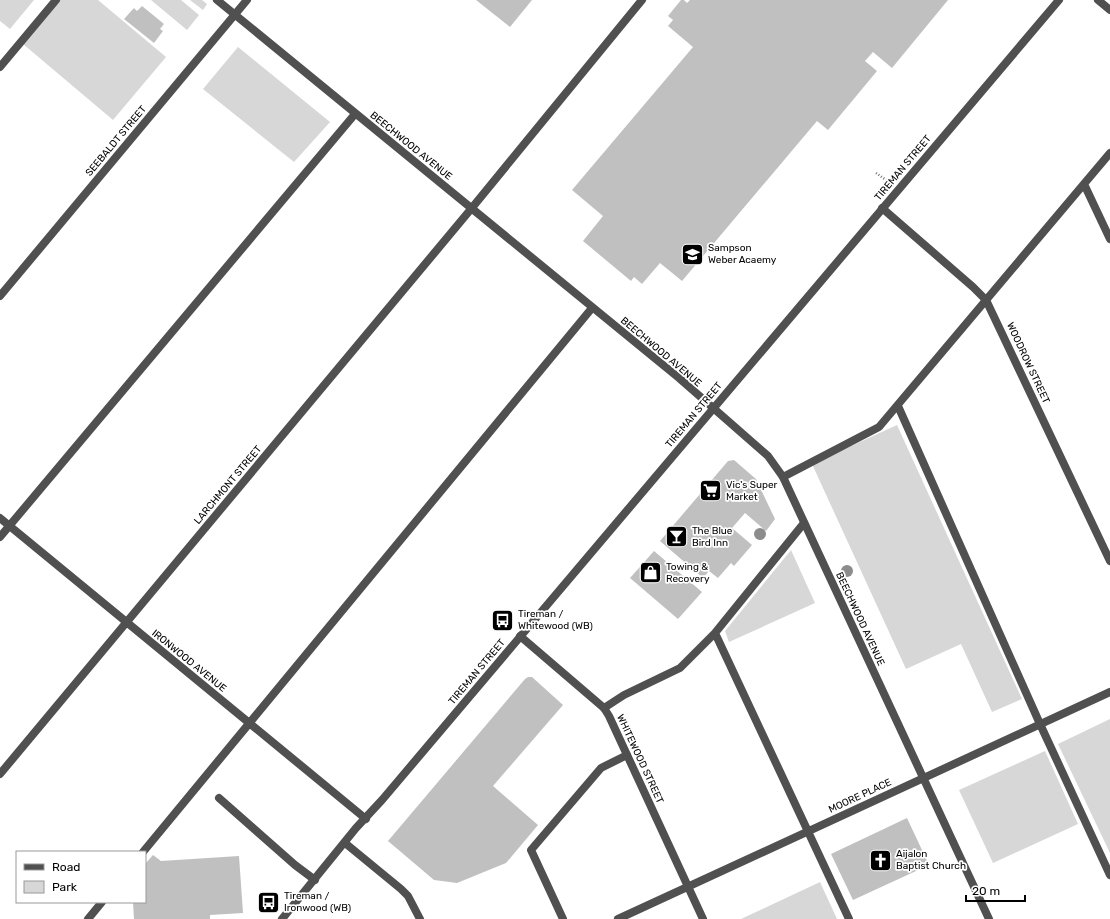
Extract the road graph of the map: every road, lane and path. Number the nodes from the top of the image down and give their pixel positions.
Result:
1 (56, 0) edge
2 (217, 0) edge
3 (247, 0) edge
4 (642, 0) edge
5 (1059, 0) edge
6 (1098, 0) edge
7 (1110, 10) edge
8 (234, 14) junction
9 (0, 67) edge
10 (355, 114) junction
11 (1110, 153) edge
12 (876, 173) dead end
13 (881, 177) dead end
14 (1084, 184) junction
15 (882, 208) junction
16 (471, 209) junction
17 (1110, 239) edge
18 (0, 296) edge
19 (986, 300) junction
20 (592, 308) junction
21 (898, 406) junction
22 (713, 408) junction
23 (783, 477) junction
24 (0, 518) edge
25 (804, 523) junction
26 (9, 526) junction
27 (0, 537) edge
28 (1110, 561) edge
29 (127, 622) junction
30 (715, 633) junction
31 (520, 636) junction
32 (1110, 692) edge
33 (604, 708) junction
34 (249, 723) junction
35 (1040, 724) junction
36 (627, 754) junction
37 (0, 774) edge
38 (923, 778) junction
39 (219, 798) dead end
40 (366, 819) junction
41 (808, 831) junction
42 (345, 843) junction
43 (144, 851) edge
44 (1110, 875) edge
45 (315, 880) junction
46 (688, 887) junction
47 (101, 903) edge
48 (88, 919) edge
49 (282, 919) edge
50 (420, 919) edge
51 (563, 919) edge
52 (618, 919) edge
53 (703, 919) edge
54 (849, 919) edge
55 (989, 919) edge

1 - 9 street
2 - 8 street, BEECHWOOD AVENUE
3 - 8 street, SEEBALDT STREET
4 - 16 street, LARCHMONT STREET
5 - 15 street, TIREMAN STREET
6 - 7 street
8 - 10 street, BEECHWOOD AVENUE
8 - 18 street, SEEBALDT STREET
10 - 16 street, BEECHWOOD AVENUE
10 - 26 street
11 - 14 street
12 - 13 path
14 - 17 street
14 - 19 street
15 - 19 street, WOODROW STREET
15 - 22 street, TIREMAN STREET
16 - 20 street, BEECHWOOD AVENUE
16 - 29 street, LARCHMONT STREET
19 - 21 street
19 - 28 street, WOODROW STREET
20 - 22 street, BEECHWOOD AVENUE
20 - 34 street
21 - 23 street
21 - 35 street
22 - 23 street, BEECHWOOD AVENUE
22 - 31 street, TIREMAN STREET
23 - 25 street, BEECHWOOD AVENUE
24 - 26 street, IRONWOOD AVENUE
25 - 30 street
25 - 38 street, BEECHWOOD AVENUE
26 - 27 street
26 - 29 street, IRONWOOD AVENUE
29 - 34 street, IRONWOOD AVENUE
29 - 37 street, LARCHMONT STREET
30 - 33 street
30 - 41 street
31 - 33 street, WHITEWOOD STREET
31 - 40 street, TIREMAN STREET
32 - 35 street, MOORE PLACE
33 - 36 street, WHITEWOOD STREET
34 - 40 street, IRONWOOD AVENUE
34 - 43 street
35 - 38 street, MOORE PLACE
35 - 44 street
36 - 46 street, WHITEWOOD STREET
36 - 51 street
38 - 41 street, MOORE PLACE
38 - 55 street, BEECHWOOD AVENUE
39 - 45 street
40 - 42 street, TIREMAN STREET
41 - 46 street, MOORE PLACE
41 - 54 street
42 - 45 street, TIREMAN STREET
42 - 50 street
45 - 49 street, TIREMAN STREET
46 - 52 street, MOORE PLACE
46 - 53 street, WHITEWOOD STREET
47 - 48 street

